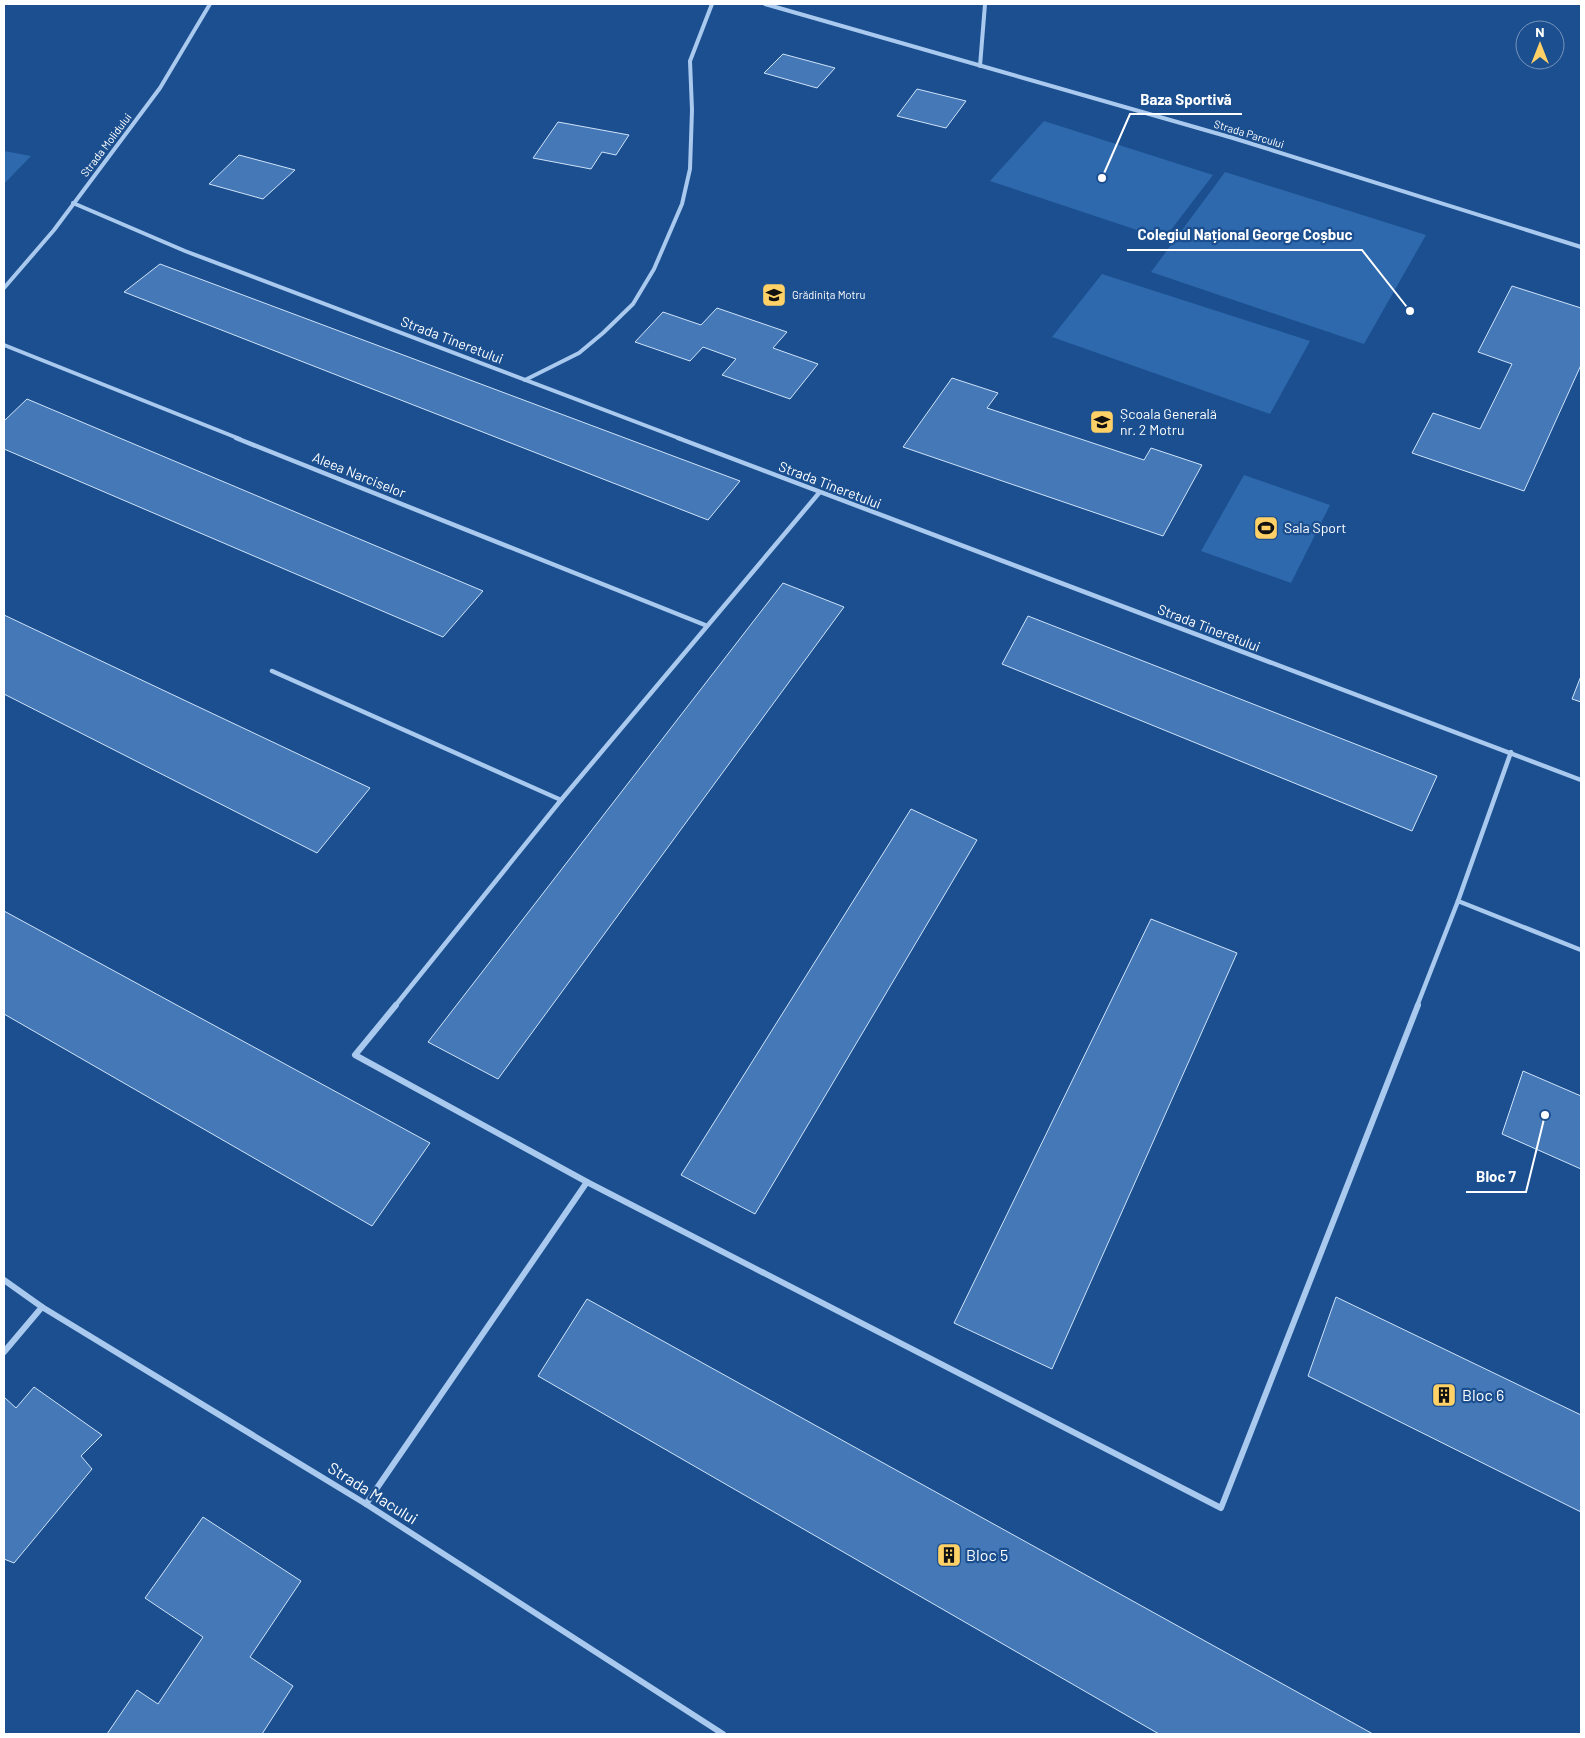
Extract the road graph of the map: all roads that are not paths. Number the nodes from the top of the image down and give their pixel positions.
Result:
1 (210, 4) edge
2 (712, 4) edge
3 (765, 4) edge
4 (985, 4) edge
5 (980, 66) junction
6 (74, 203) junction
7 (1581, 248) edge
8 (4, 288) edge
9 (4, 345) edge
10 (525, 380) junction
11 (819, 493) junction
12 (705, 626) junction
13 (272, 671) dead end
14 (1511, 752) junction
15 (1581, 780) edge
16 (561, 800) junction
17 (1458, 901) junction
18 (1581, 950) edge
19 (587, 1182) junction
20 (4, 1280) edge
21 (42, 1306) junction
22 (4, 1352) edge
23 (366, 1504) junction
24 (723, 1734) edge

1 - 6 street, Strada Molidului
2 - 10 street
3 - 5 street, Strada Parcului
4 - 5 street
5 - 7 street, Strada Parcului
6 - 8 street, Strada Molidului
6 - 10 street, Strada Tineretului
9 - 12 street, Aleea Narciselor
10 - 11 street, Strada Tineretului
11 - 12 street
11 - 14 street, Strada Tineretului
12 - 16 street
13 - 16 street
14 - 15 street, Strada Tineretului
14 - 17 street
16 - 19 street
17 - 18 street
17 - 19 street
19 - 23 street
20 - 21 street, Strada Macului
21 - 22 street
21 - 23 street, Strada Macului
23 - 24 street, Strada Macului

